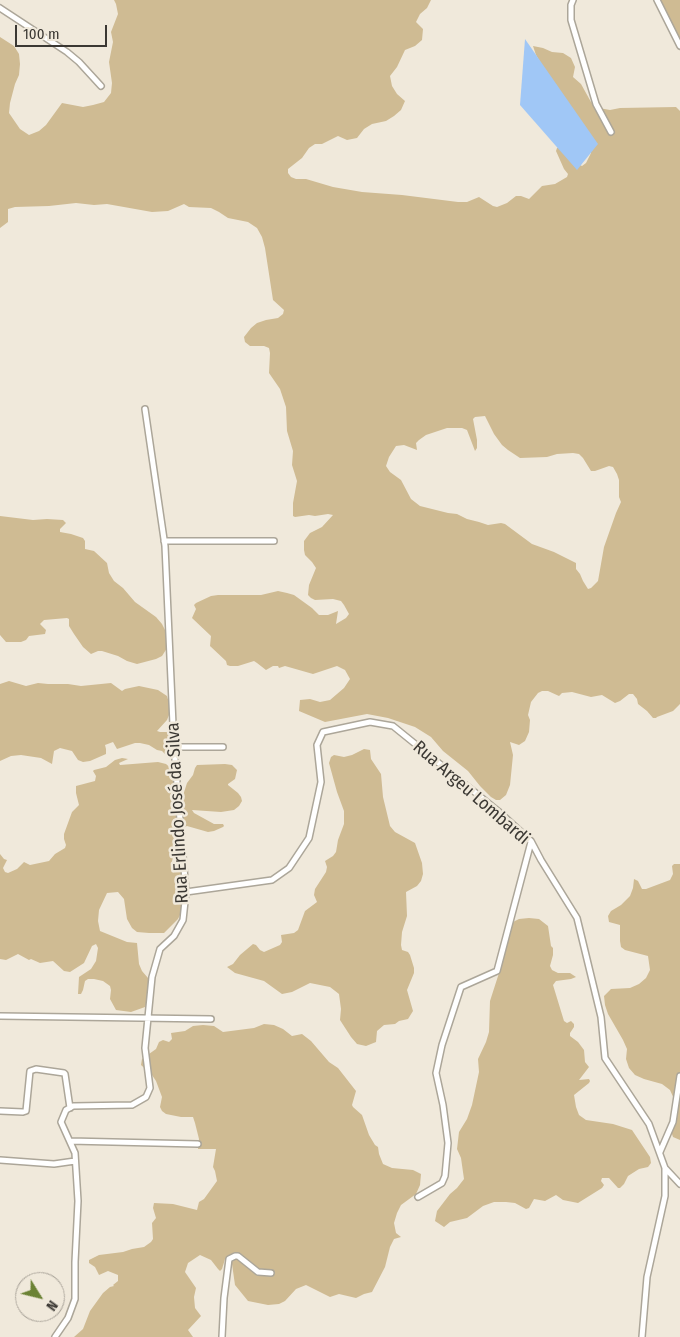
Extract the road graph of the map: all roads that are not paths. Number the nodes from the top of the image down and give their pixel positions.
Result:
1 (574, 0) edge
2 (657, 0) edge
3 (0, 8) edge
4 (680, 46) edge
5 (101, 86) dead end
6 (611, 132) dead end
7 (145, 409) dead end
8 (164, 541) junction
9 (274, 541) dead end
10 (174, 747) junction
11 (223, 747) dead end
12 (531, 841) junction
13 (186, 892) junction
14 (0, 1016) edge
15 (147, 1018) junction
16 (211, 1019) dead end
17 (680, 1076) edge
18 (70, 1108) junction
19 (0, 1112) edge
20 (70, 1141) junction
21 (198, 1144) dead end
22 (660, 1152) junction
23 (0, 1160) edge
24 (76, 1161) junction
25 (665, 1168) junction
26 (680, 1184) edge
27 (418, 1197) dead end
28 (271, 1273) dead end
29 (55, 1337) edge
30 (222, 1337) edge
31 (642, 1337) edge

1 - 6 street
2 - 4 street
3 - 5 street
7 - 8 street, Rua Erlindo José da Silva
8 - 9 street
8 - 10 street, Rua Erlindo José da Silva
10 - 11 street
10 - 13 street, Rua Erlindo José da Silva
12 - 13 street, Rua Argeu Lombardi
12 - 22 street, Rua Argeu Lombardi
12 - 27 street
13 - 15 street, Rua Erlindo José da Silva
14 - 15 street
15 - 16 street
15 - 18 street, Rua Erlindo José da Silva
17 - 22 street
18 - 19 street
18 - 20 street
20 - 21 street
20 - 24 street
22 - 25 street, Rua Argeu Lombardi
23 - 24 street
24 - 29 street
25 - 26 street
25 - 31 street, Rua Argeu Lombardi
28 - 30 street

